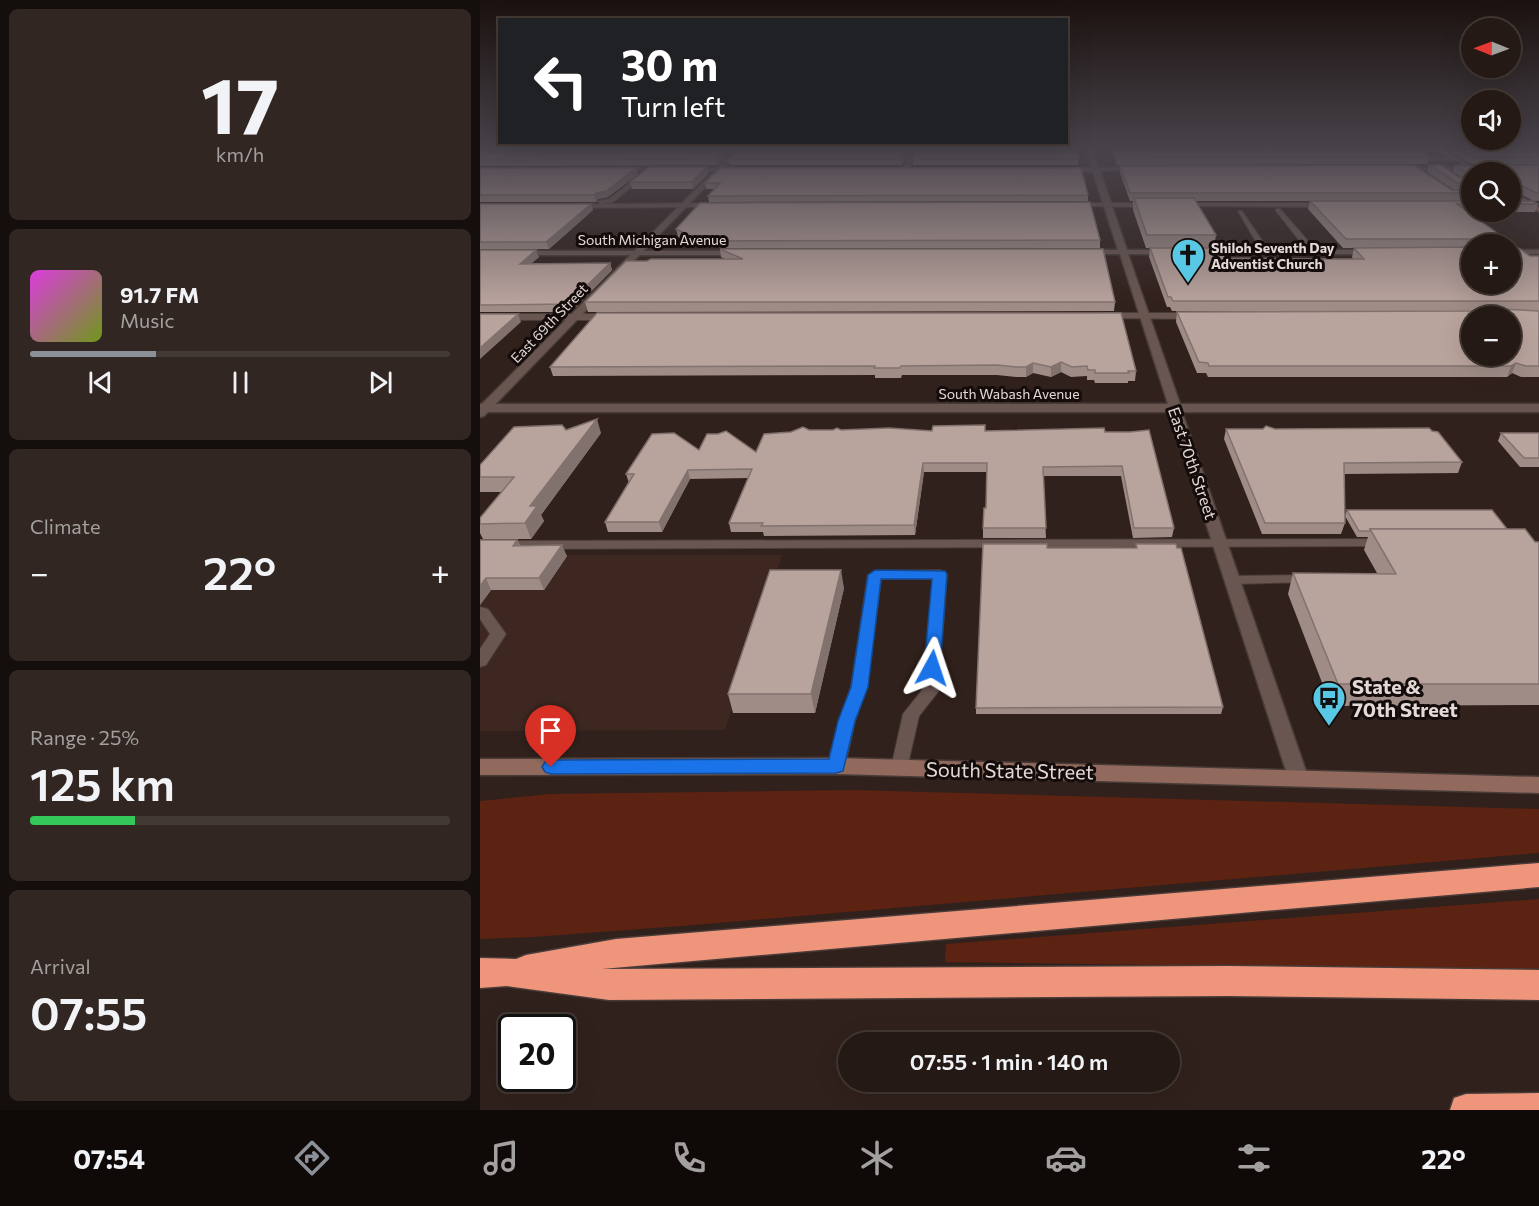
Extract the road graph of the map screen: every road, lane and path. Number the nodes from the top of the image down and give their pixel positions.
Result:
1 (611, 201) edge
2 (687, 201) edge
3 (1107, 201) edge
4 (683, 205) junction
5 (726, 205) edge
6 (1066, 205) edge
7 (1108, 205) junction
8 (1158, 205) edge
9 (1170, 205) edge
10 (1331, 205) edge
11 (1535, 205) edge
12 (571, 206) edge
13 (594, 206) junction
14 (1278, 210) edge
15 (1539, 210) edge
16 (1240, 212) dead end
17 (1078, 252) edge
18 (1123, 252) junction
19 (1176, 252) edge
20 (1199, 252) edge
21 (1266, 252) junction
22 (1313, 252) junction
23 (1381, 252) edge
24 (1521, 252) edge
25 (1539, 252) edge
26 (480, 253) edge
27 (637, 253) junction
28 (755, 253) edge
29 (1095, 316) edge
30 (1144, 316) junction
31 (1202, 316) edge
32 (480, 317) edge
33 (574, 317) junction
34 (626, 317) edge
35 (1174, 408) junction
36 (1539, 408) edge
37 (482, 410) edge
38 (1219, 542) junction
39 (1396, 543) edge
40 (480, 545) edge
41 (1327, 579) edge
42 (1232, 580) junction
43 (480, 612) edge
44 (480, 661) edge
45 (836, 766) junction
46 (480, 767) edge
47 (900, 768) junction
48 (1298, 777) junction
49 (1539, 785) edge
50 (1539, 875) edge
51 (493, 972) edge
52 (1539, 985) edge
53 (1539, 1109) edge
54 (1466, 1110) edge

1 - 13 lane
2 - 4 street, East 69th Street
3 - 7 street, East 70th Street
4 - 5 lane
4 - 13 lane
4 - 27 street, East 69th Street
6 - 7 lane
7 - 8 lane
7 - 18 street, East 70th Street
9 - 10 lane
11 - 15 main road
12 - 13 lane
14 - 22 lane
16 - 21 lane
17 - 18 street
18 - 19 street
18 - 30 street, East 70th Street
20 - 21 street
21 - 22 street
22 - 23 street
24 - 25 street
26 - 27 street, South Michigan Avenue
27 - 28 street, South Michigan Avenue
27 - 33 street, East 69th Street
29 - 30 lane
30 - 31 lane
30 - 35 street, East 70th Street
32 - 33 lane
33 - 34 lane
33 - 37 street, East 69th Street
35 - 36 street, South Wabash Avenue
35 - 37 street, South Wabash Avenue
35 - 38 street, East 70th Street
38 - 39 lane
38 - 40 lane
38 - 42 street, East 70th Street
41 - 42 lane
42 - 48 street, East 70th Street
43 - 44 lane
45 - 46 main road, South State Street
45 - 47 main road, South State Street
45 - 47 lane
47 - 48 main road, South State Street
48 - 49 main road, South State Street
50 - 51 highway
51 - 52 highway
53 - 54 highway

